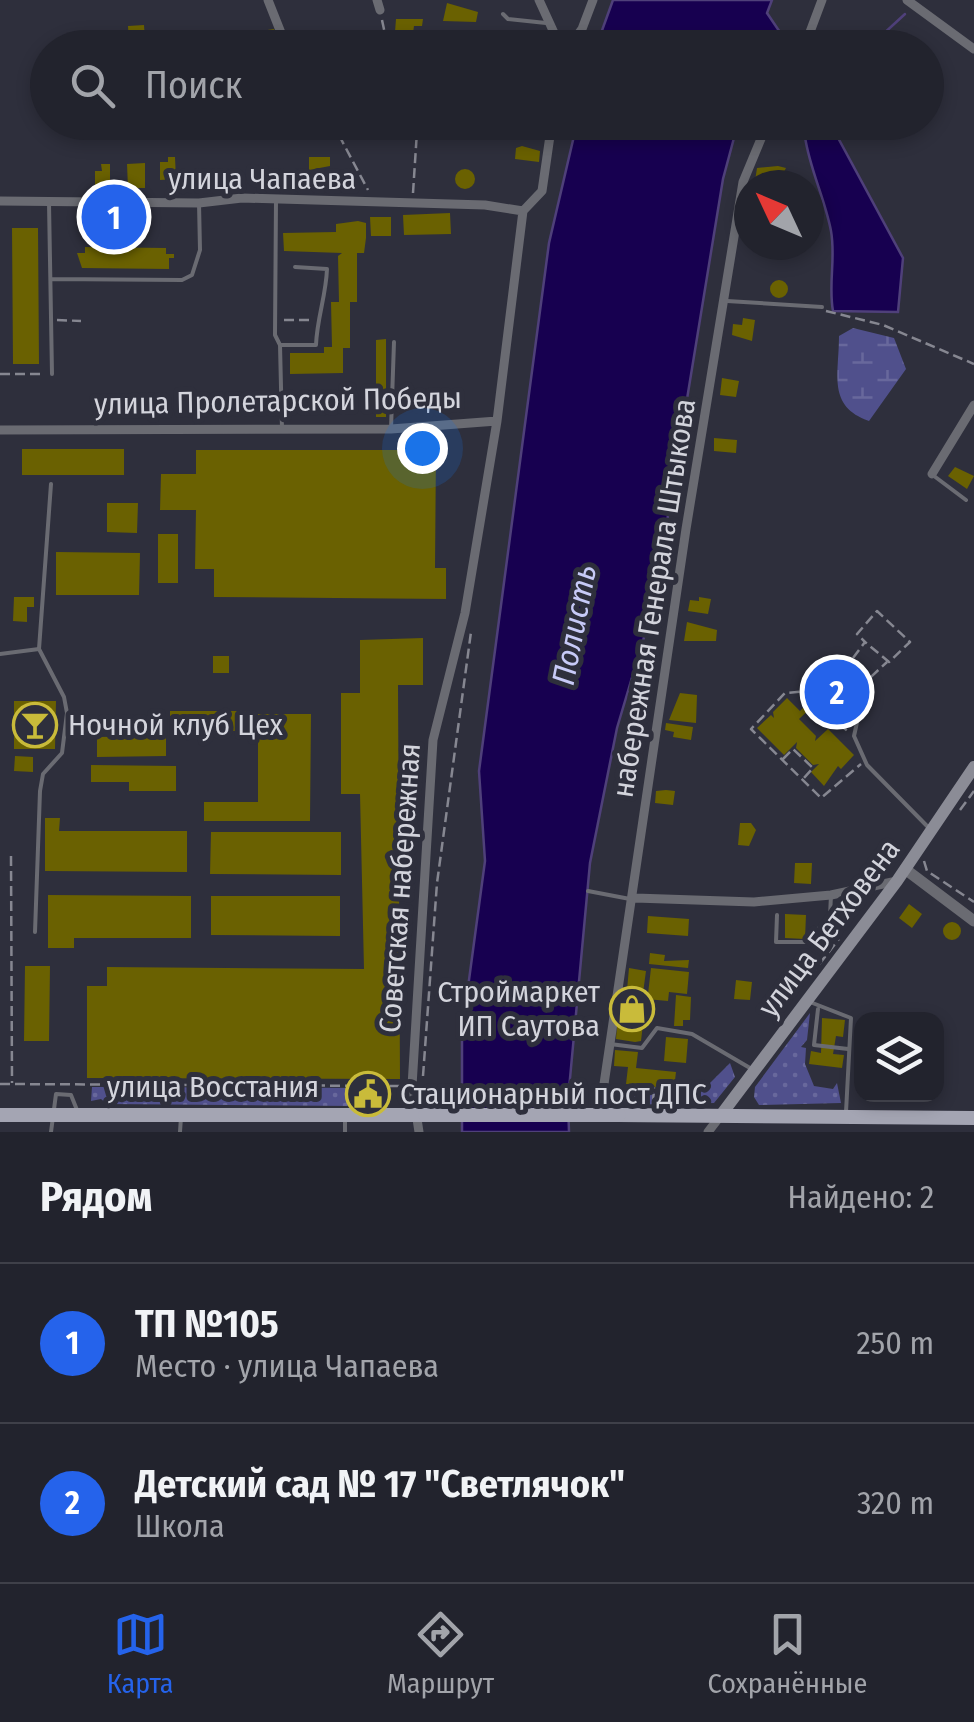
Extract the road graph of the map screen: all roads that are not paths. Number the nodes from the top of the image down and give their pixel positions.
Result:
1 (268, 0) edge
2 (539, 0) edge
3 (593, 0) edge
4 (822, 0) edge
5 (907, 0) edge
6 (503, 14) dead end
7 (546, 23) junction
8 (280, 30) edge
9 (551, 30) edge
10 (581, 30) edge
11 (811, 30) edge
12 (974, 50) edge
13 (549, 140) edge
14 (760, 140) edge
15 (276, 200) junction
16 (0, 201) edge
17 (50, 202) junction
18 (199, 203) junction
19 (523, 210) junction
20 (295, 267) dead end
21 (51, 279) junction
22 (726, 300) junction
23 (822, 307) road end
24 (394, 342) dead end
25 (280, 345) junction
26 (52, 374) road end
27 (974, 405) edge
28 (497, 420) junction
29 (282, 429) junction
30 (391, 429) junction
31 (0, 430) edge
32 (932, 474) joint
33 (51, 484) dead end
34 (966, 500) dead end
35 (39, 649) junction
36 (0, 654) edge
37 (863, 695) road end
38 (974, 767) edge
39 (932, 830) junction
40 (906, 869) junction
41 (897, 881) junction
42 (588, 891) dead end
43 (832, 895) junction
44 (635, 898) junction
45 (777, 915) dead end
46 (974, 920) edge
47 (35, 932) dead end
48 (813, 1004) junction
49 (610, 1044) junction
50 (848, 1049) junction
51 (754, 1070) junction
52 (602, 1089) road end
53 (51, 1114) junction
54 (181, 1114) junction
55 (345, 1114) junction
56 (0, 1115) edge
57 (421, 1115) junction
58 (721, 1115) junction
59 (845, 1117) junction
60 (974, 1118) edge
61 (51, 1132) edge
62 (180, 1132) edge
63 (344, 1132) edge
64 (419, 1132) edge
65 (708, 1132) edge

1 - 8 street
2 - 7 street
3 - 10 street
4 - 11 street
5 - 12 street
6 - 7 lane
7 - 9 street
13 - 19 street, Советская набережная
14 - 22 street, набережная Генерала Штыкова
15 - 18 street, улица Чапаева
15 - 19 street, улица Чапаева
15 - 25 lane
16 - 17 street, улица Чапаева
17 - 18 street, улица Чапаева
17 - 21 lane
18 - 21 lane
19 - 28 street, Советская набережная
20 - 25 lane
21 - 26 lane
22 - 23 lane
22 - 44 street, набережная Генерала Штыкова
24 - 30 lane
25 - 29 lane
27 - 32 street
28 - 30 street, улица Пролетарской Победы
28 - 57 street, Советская набережная
29 - 30 street, улица Пролетарской Победы
29 - 31 street, улица Пролетарской Победы
32 - 34 lane
33 - 35 lane
35 - 36 lane
35 - 47 lane
37 - 39 lane
38 - 39 main road, улица Бетховена
39 - 40 main road, улица Бетховена
40 - 41 main road, улица Бетховена
40 - 46 street
41 - 43 street
41 - 48 main road, улица Бетховена
42 - 44 lane
43 - 44 street
43 - 45 lane
44 - 49 street, набережная Генерала Штыкова
48 - 50 lane
48 - 50 lane
48 - 51 main road, улица Бетховена
49 - 51 lane
49 - 52 street, набережная Генерала Штыкова
50 - 59 lane
51 - 58 main road, улица Бетховена
53 - 54 main road, улица Восстания
53 - 56 main road, улица Восстания
53 - 61 lane
54 - 55 main road, улица Восстания
54 - 62 lane
55 - 57 main road, улица Восстания
55 - 63 lane
57 - 58 main road, улица Восстания, bridge
57 - 64 street, Советская набережная
58 - 59 main road, улица Восстания
58 - 65 street
59 - 60 main road, улица Восстания

